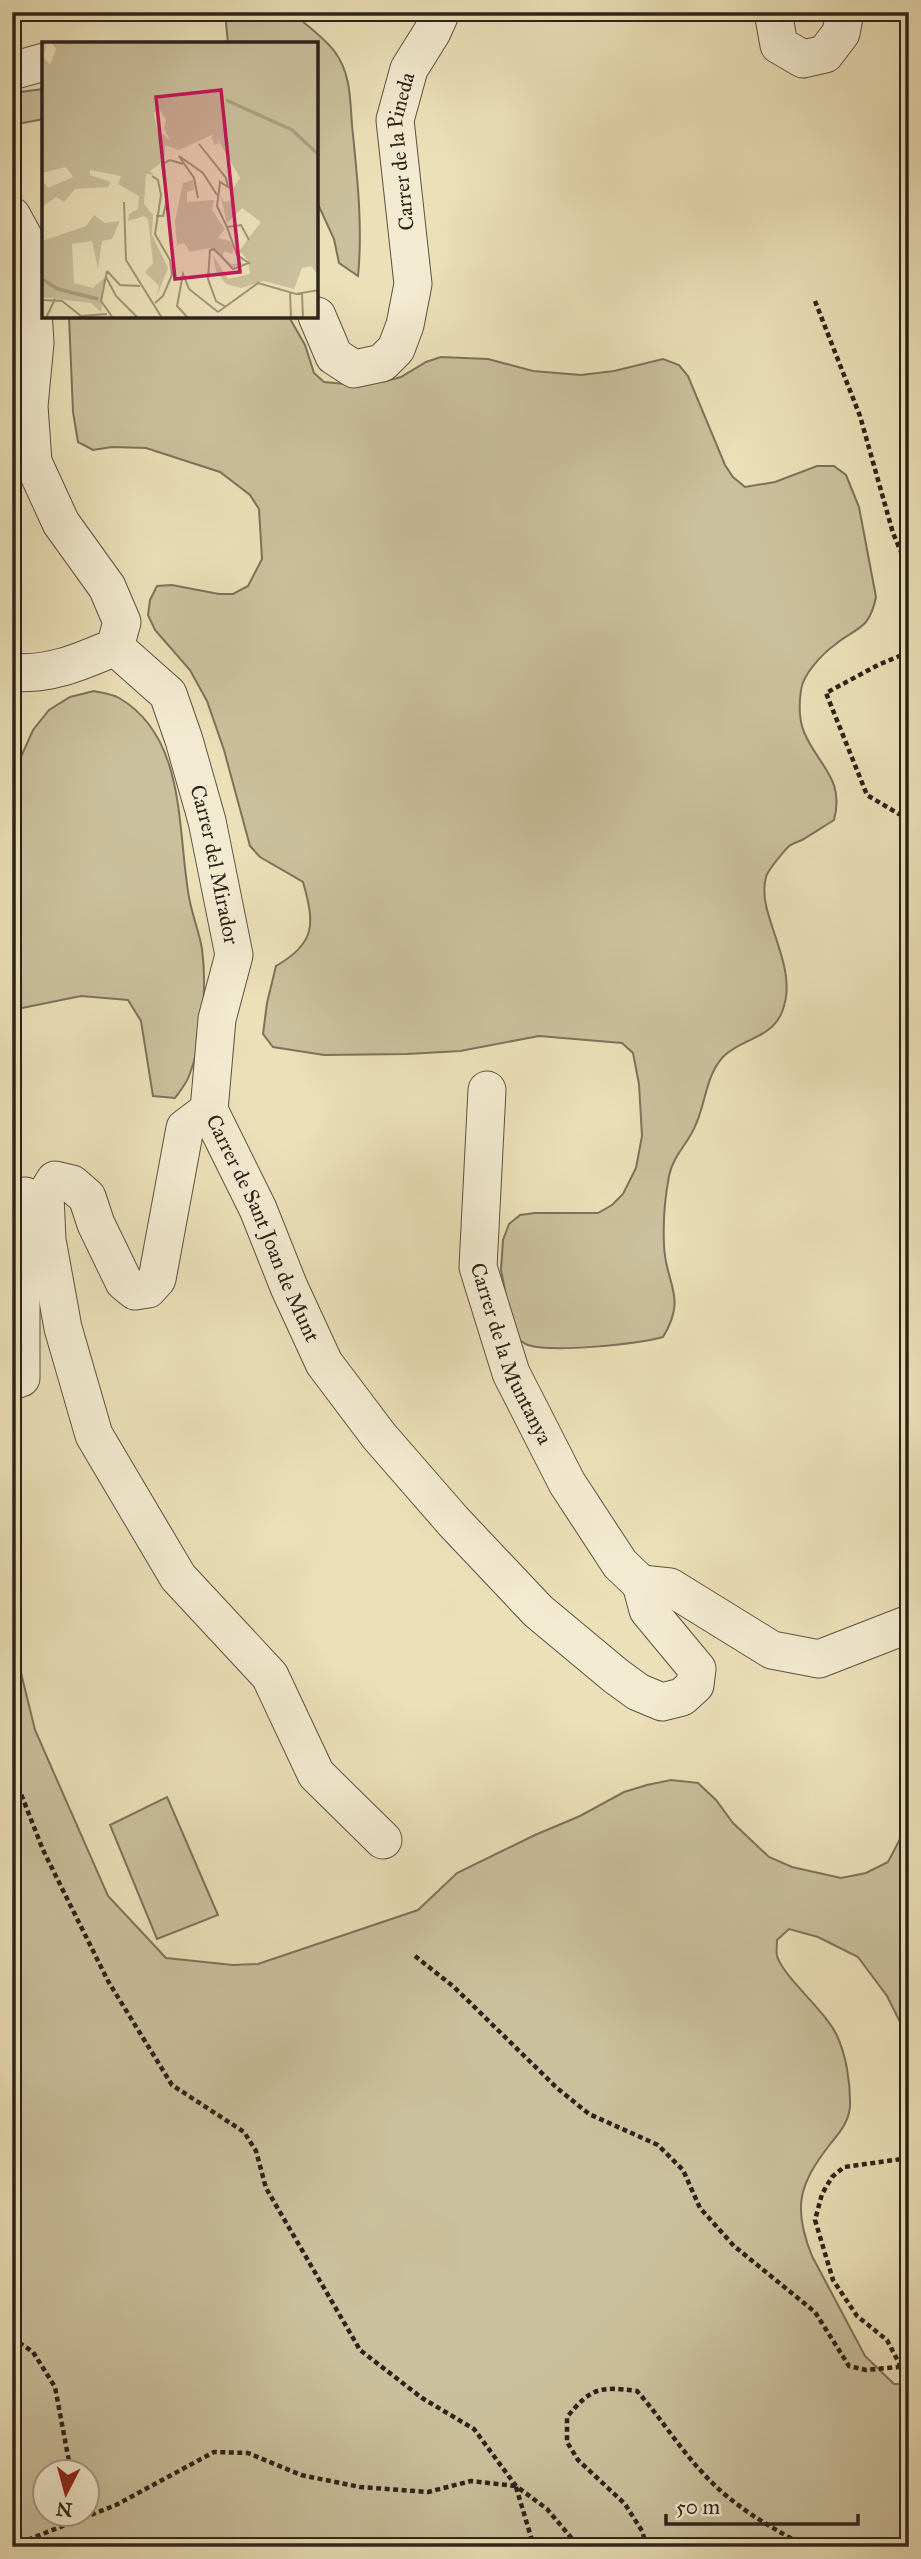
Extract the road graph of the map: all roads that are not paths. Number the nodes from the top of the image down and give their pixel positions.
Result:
1 (441, 12) edge
2 (773, 12) edge
3 (845, 12) edge
4 (42, 63) edge
5 (12, 71) edge
6 (12, 216) edge
7 (318, 318) edge
8 (116, 647) junction
9 (12, 672) edge
10 (487, 1090) dead end
11 (209, 1110) junction
12 (55, 1180) junction
13 (12, 1381) edge
14 (640, 1584) junction
15 (909, 1624) edge
16 (383, 1840) dead end

1 - 7 street, Carrer de la Pineda
2 - 3 street
4 - 5 street
6 - 8 street
8 - 9 street
8 - 11 street, Carrer del Mirador
10 - 14 street, Carrer de la Muntanya
11 - 12 street, Carrer de Sant Joan de Munt
11 - 14 street, Carrer de Sant Joan de Munt
12 - 13 street
12 - 16 street
14 - 15 street

